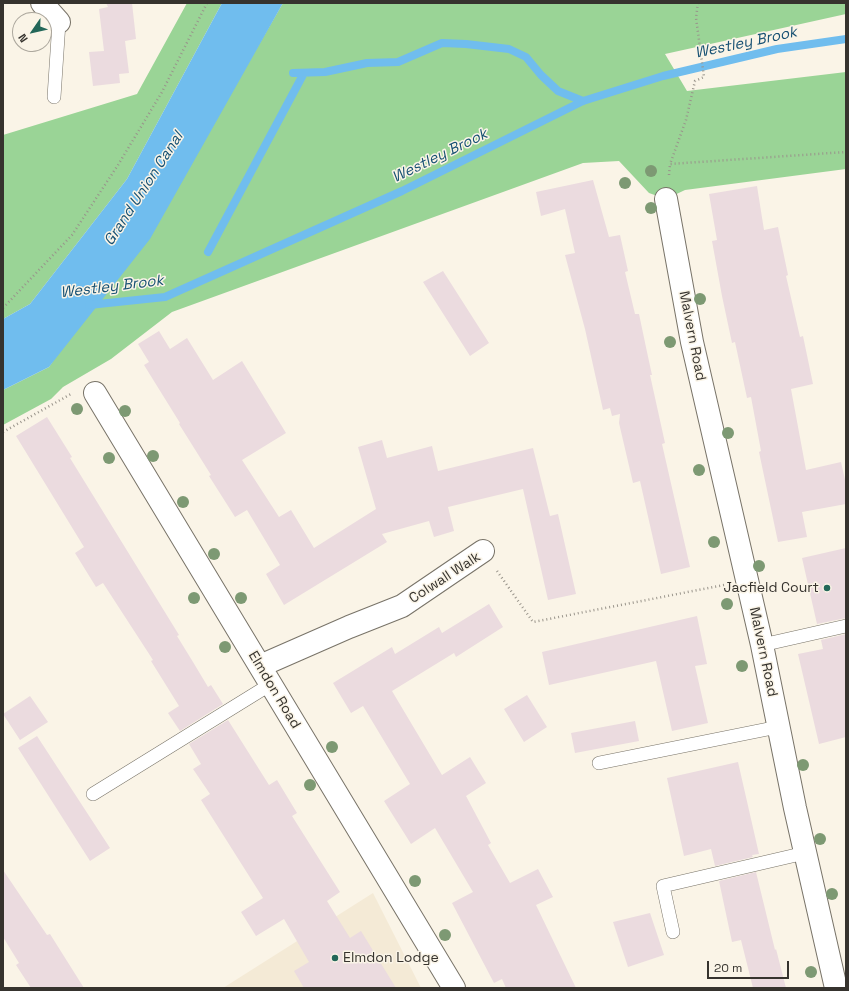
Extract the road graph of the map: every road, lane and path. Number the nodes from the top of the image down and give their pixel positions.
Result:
1 (42, 3) edge
2 (207, 3) edge
3 (698, 3) edge
4 (59, 22) joint
5 (54, 97) dead end
6 (846, 152) edge
7 (670, 164) junction
8 (670, 170) dead end
9 (666, 199) dead end
10 (3, 308) edge
11 (95, 392) joint
12 (3, 432) edge
13 (483, 551) joint
14 (746, 581) junction
15 (846, 626) edge
16 (762, 645) junction
17 (260, 666) junction
18 (271, 684) junction
19 (778, 727) junction
20 (599, 763) dead end
21 (93, 794) dead end
22 (805, 853) junction
23 (673, 932) dead end
24 (454, 988) edge
25 (836, 988) edge

1 - 4 street
2 - 10 path
3 - 7 path
4 - 5 lane
6 - 7 path
7 - 8 path
9 - 14 street, Malvern Road
11 - 12 path
11 - 17 street, Elmdon Road
13 - 14 path, Colwall Walk
13 - 17 street, Colwall Walk
14 - 16 street, Malvern Road
15 - 16 lane
16 - 19 street, Malvern Road
17 - 18 street, Elmdon Road
18 - 21 lane
18 - 24 street, Elmdon Road
19 - 20 lane
19 - 22 street, Malvern Road
22 - 23 lane
22 - 25 street, Malvern Road

